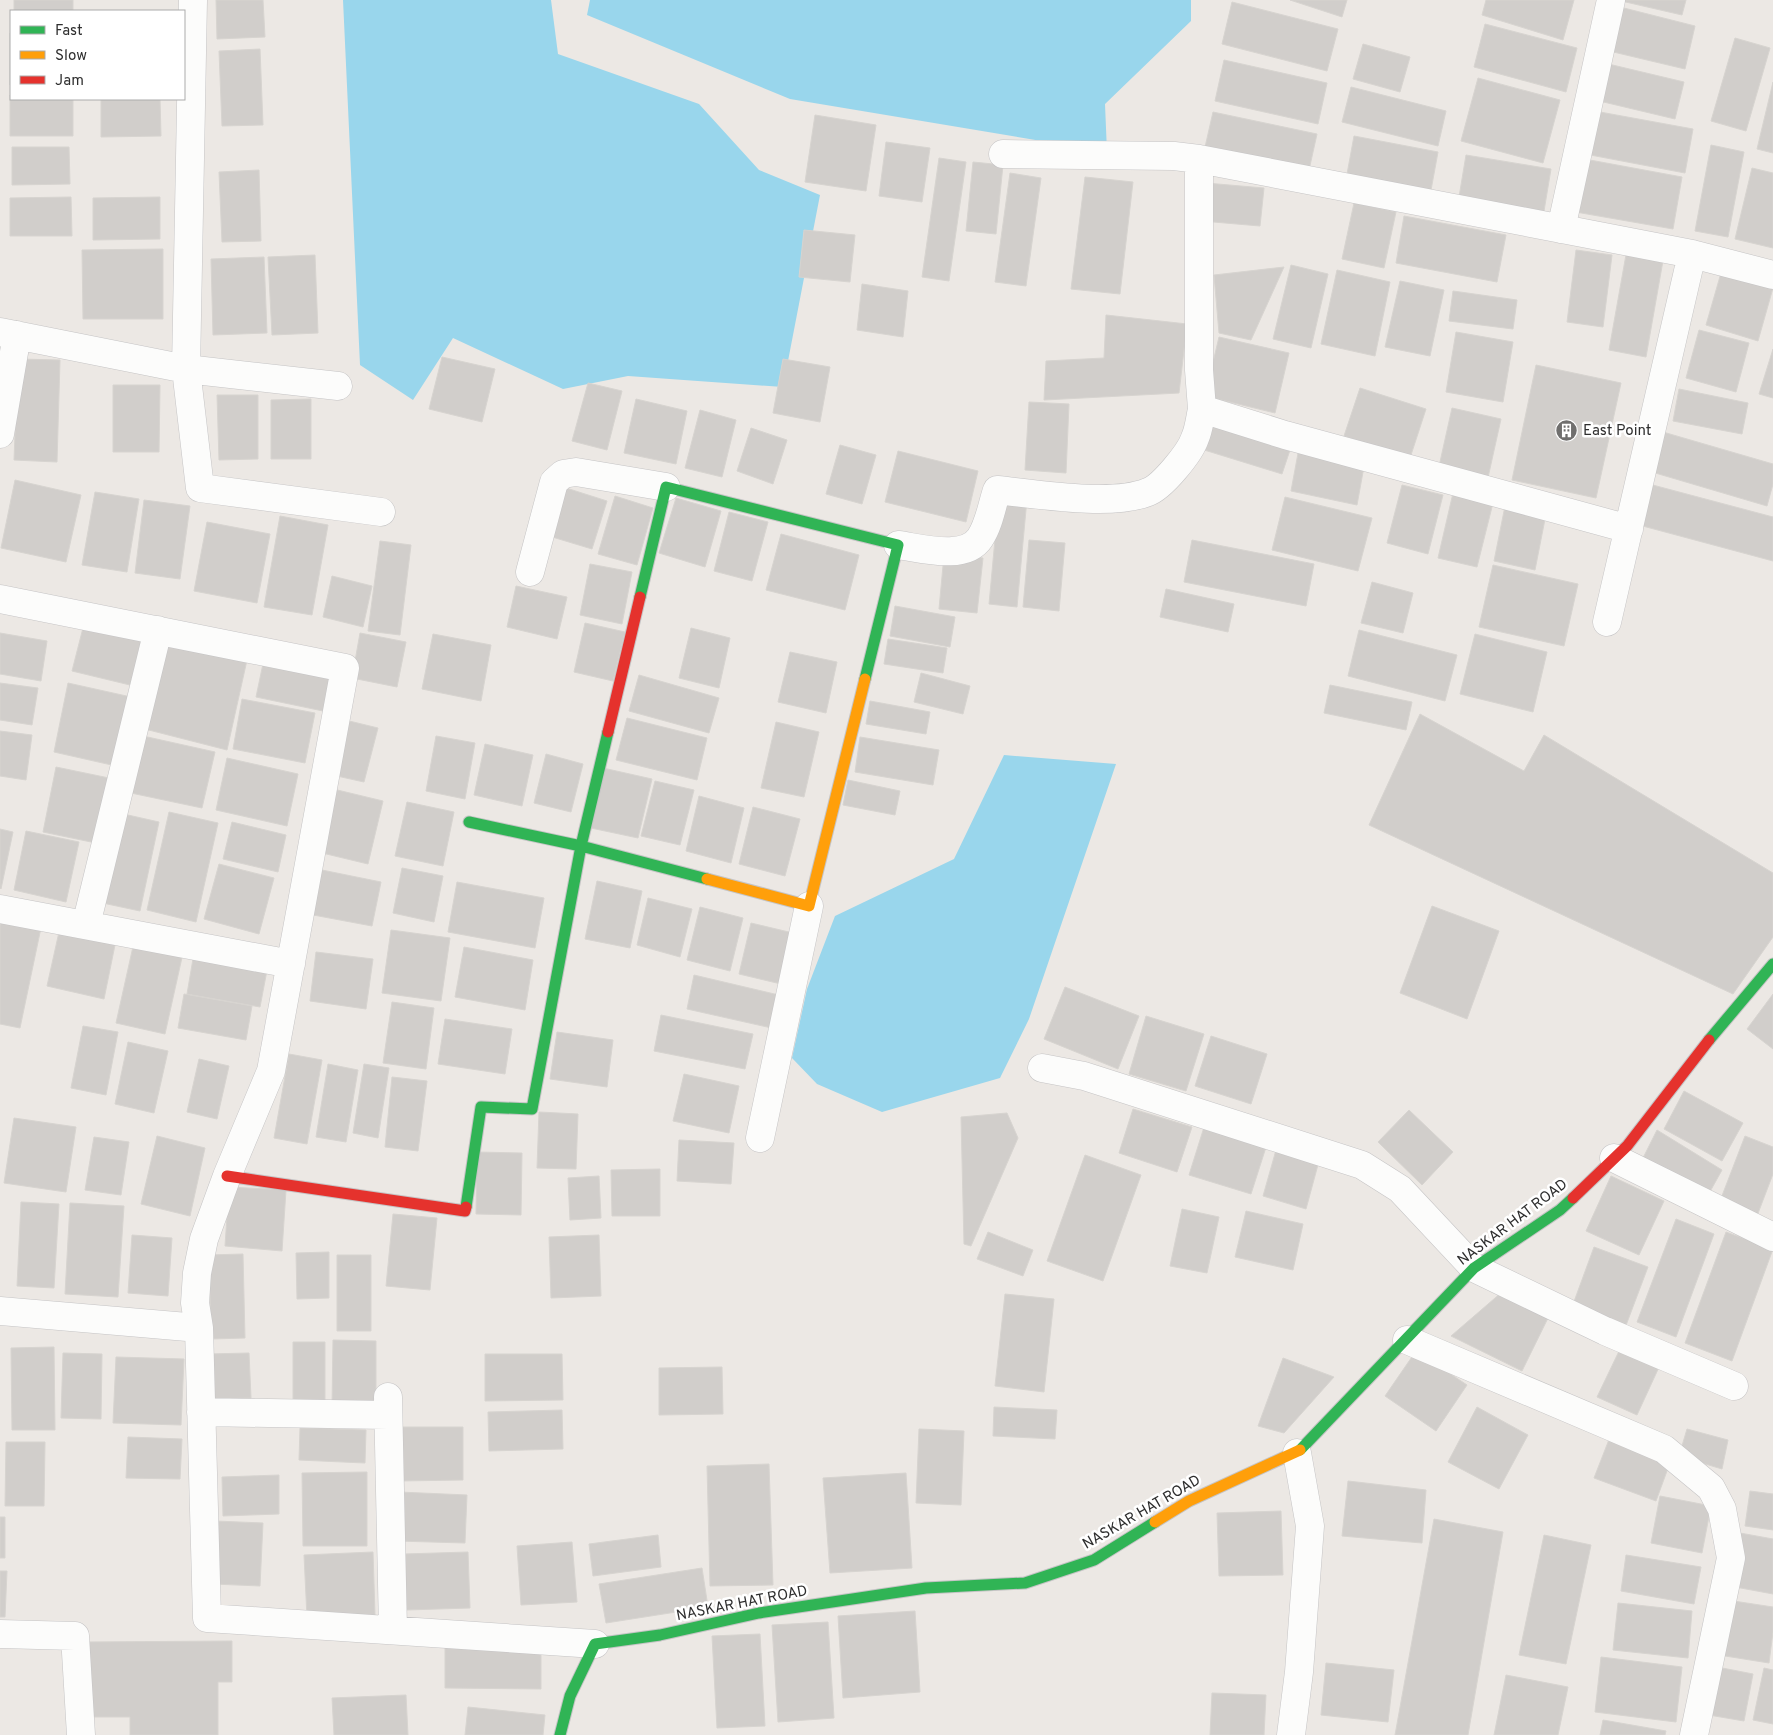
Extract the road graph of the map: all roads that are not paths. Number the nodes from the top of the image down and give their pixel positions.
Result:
1 (193, 0) edge
2 (1611, 0) edge
3 (1003, 154) dead end
4 (1199, 159) junction
5 (1561, 229) junction
6 (1692, 254) junction
7 (1773, 274) edge
8 (9, 334) edge
9 (186, 369) junction
10 (338, 386) dead end
11 (1202, 409) junction
12 (0, 434) edge
13 (666, 487) junction
14 (381, 512) dead end
15 (1629, 529) junction
16 (898, 546) junction
17 (530, 572) dead end
18 (0, 599) edge
19 (1607, 622) dead end
20 (158, 630) junction
21 (469, 822) dead end
22 (581, 846) junction
23 (809, 906) junction
24 (0, 909) edge
25 (86, 925) junction
26 (291, 964) junction
27 (1773, 964) edge
28 (1042, 1068) dead end
29 (760, 1138) dead end
30 (1614, 1158) junction
31 (227, 1176) junction
32 (1773, 1237) edge
33 (1474, 1268) junction
34 (0, 1311) edge
35 (199, 1328) junction
36 (1407, 1340) junction
37 (1734, 1386) dead end
38 (201, 1412) junction
39 (1297, 1453) junction
40 (393, 1630) junction
41 (0, 1634) edge
42 (595, 1644) junction
43 (81, 1735) edge
44 (560, 1735) edge
45 (1291, 1735) edge
46 (1694, 1735) edge

1 - 9 street
2 - 5 street
3 - 4 street
4 - 5 street
4 - 11 street
5 - 6 street
6 - 7 street
6 - 15 street
8 - 9 street
8 - 12 street
9 - 10 street
9 - 14 street
11 - 15 street
11 - 16 street
13 - 16 street
13 - 17 street
13 - 22 street
15 - 19 street
16 - 23 street
18 - 20 street
20 - 25 street
20 - 26 street
21 - 22 street
22 - 23 street
22 - 31 street
23 - 29 street
24 - 25 street
25 - 26 street
26 - 31 street
27 - 30 street, NASKAR HAT ROAD
28 - 33 street
30 - 32 street
30 - 33 street, NASKAR HAT ROAD
31 - 35 street
33 - 36 street, NASKAR HAT ROAD
33 - 37 street
34 - 35 street
35 - 38 street
36 - 39 street, NASKAR HAT ROAD
36 - 46 street
38 - 40 street
38 - 40 street
39 - 42 street, NASKAR HAT ROAD
39 - 45 street
40 - 42 street
41 - 43 street
42 - 44 street

